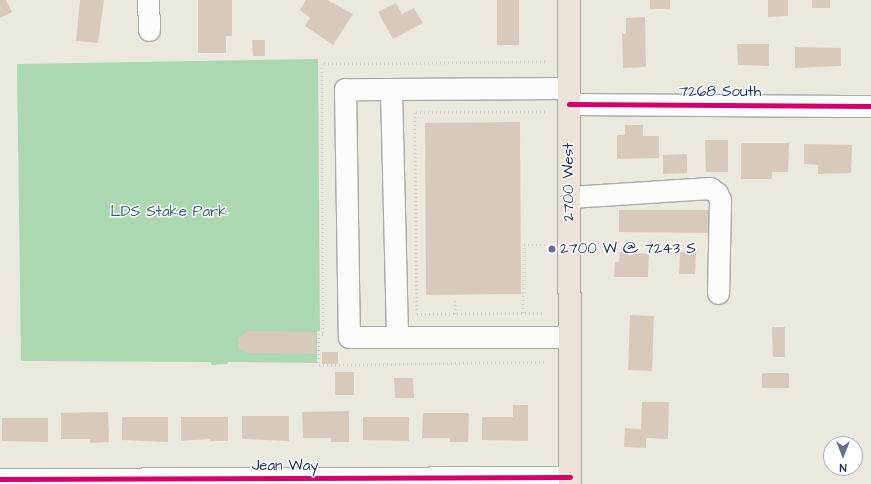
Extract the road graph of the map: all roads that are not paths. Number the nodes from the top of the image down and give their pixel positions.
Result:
1 (148, 0) edge
2 (569, 0) edge
3 (149, 30) dead end
4 (391, 89) junction
5 (569, 96) junction
6 (871, 106) edge
7 (570, 197) junction
8 (718, 293) dead end
9 (396, 337) junction
10 (570, 337) junction
11 (0, 479) edge
12 (570, 480) edge

1 - 3 street
2 - 5 main road, 2700 West
4 - 5 street, 7268 South
4 - 9 street
4 - 9 street, 7268 South
5 - 6 street, 7268 South
5 - 7 main road, 2700 West
7 - 8 street
7 - 10 main road, 2700 West
9 - 10 street
10 - 12 main road, 2700 West
11 - 12 street, Jean Way

